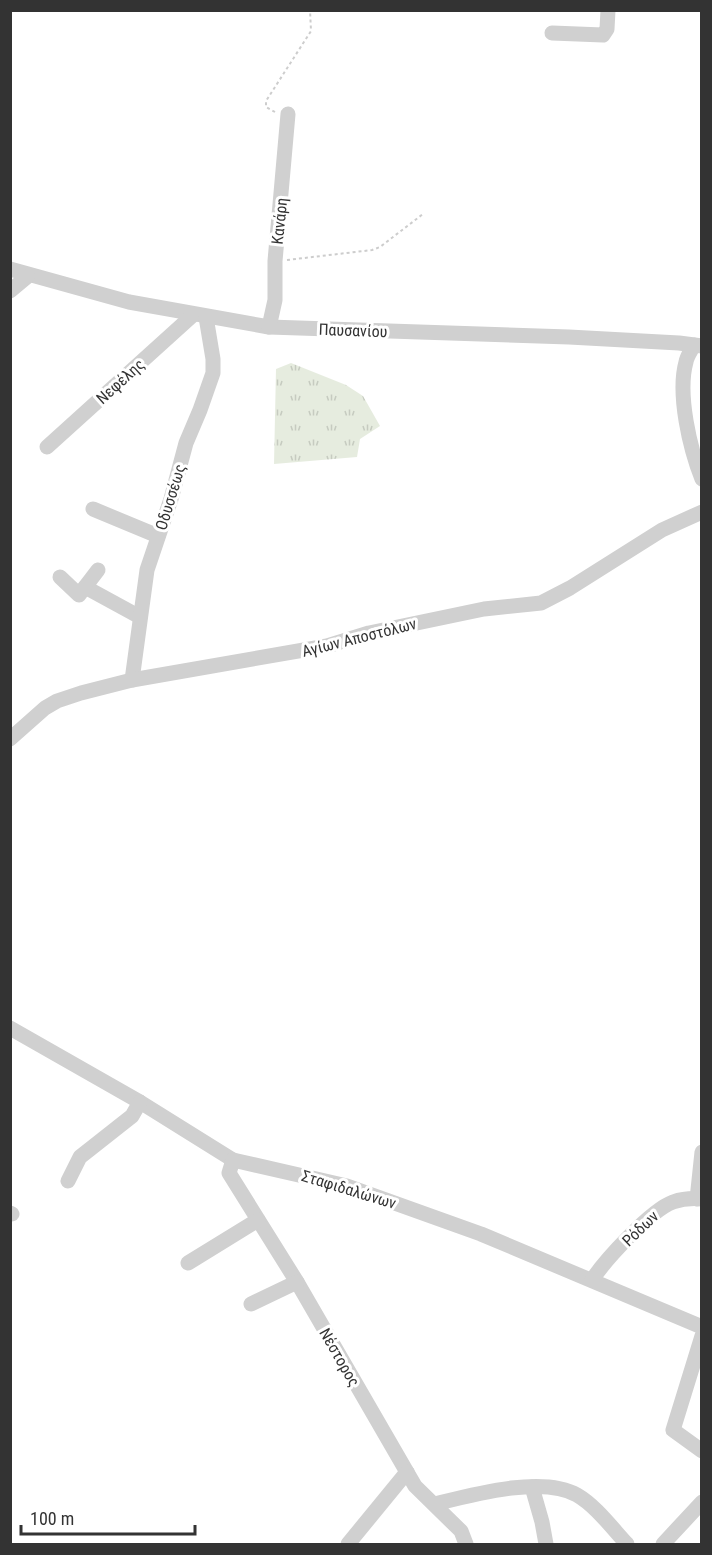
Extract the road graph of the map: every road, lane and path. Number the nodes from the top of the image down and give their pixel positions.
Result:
1 (310, 10) edge
2 (608, 10) edge
3 (552, 33) dead end
4 (288, 114) joint
5 (423, 214) dead end
6 (275, 261) junction
7 (10, 269) edge
8 (28, 276) junction
9 (10, 291) edge
10 (199, 316) junction
11 (269, 327) junction
12 (698, 346) edge
13 (47, 447) dead end
14 (702, 480) edge
15 (93, 509) dead end
16 (702, 512) edge
17 (158, 536) junction
18 (98, 570) dead end
19 (60, 577) dead end
20 (85, 587) junction
21 (141, 617) junction
22 (132, 680) junction
23 (10, 739) edge
24 (10, 1028) edge
25 (140, 1102) junction
26 (702, 1152) edge
27 (233, 1160) junction
28 (68, 1180) dead end
29 (699, 1199) edge
30 (258, 1220) junction
31 (188, 1263) dead end
32 (592, 1280) junction
33 (297, 1282) junction
34 (251, 1304) dead end
35 (702, 1327) edge
36 (702, 1336) edge
37 (702, 1451) edge
38 (407, 1472) junction
39 (532, 1487) junction
40 (702, 1502) edge
41 (435, 1504) junction
42 (348, 1545) edge
43 (466, 1545) edge
44 (546, 1545) edge
45 (627, 1545) edge
46 (663, 1545) edge

1 - 4 path
2 - 3 street
4 - 6 street, Κανάρη
5 - 6 path
6 - 11 street, Κανάρη
7 - 8 street, Παυσανίου
8 - 9 street
8 - 10 street, Παυσανίου
10 - 11 street, Παυσανίου
10 - 13 street, Νεφέλης
10 - 17 street, Οδυσσέως
11 - 12 street, Παυσανίου
12 - 14 street
15 - 17 street
16 - 22 street, Αγίων Αποστόλων
17 - 21 street, Οδυσσέως
18 - 20 street
19 - 20 street
20 - 21 street
21 - 22 street, Οδυσσέως
22 - 23 street, Αγίων Αποστόλων
24 - 25 street, Σταφιδαλώνων
25 - 27 street, Σταφιδαλώνων
25 - 28 street
26 - 29 street
27 - 30 street, Νέστορος
27 - 32 street, Σταφιδαλώνων
29 - 32 street, Ρόδων
30 - 31 street
30 - 33 street, Νέστορος
32 - 35 street, Σταφιδαλώνων
33 - 34 street
33 - 38 street, Νέστορος
36 - 37 street
38 - 41 street, Νέστορος
38 - 42 street
39 - 41 street
39 - 44 street
39 - 45 street
40 - 46 street
41 - 43 street, Νέστορος

